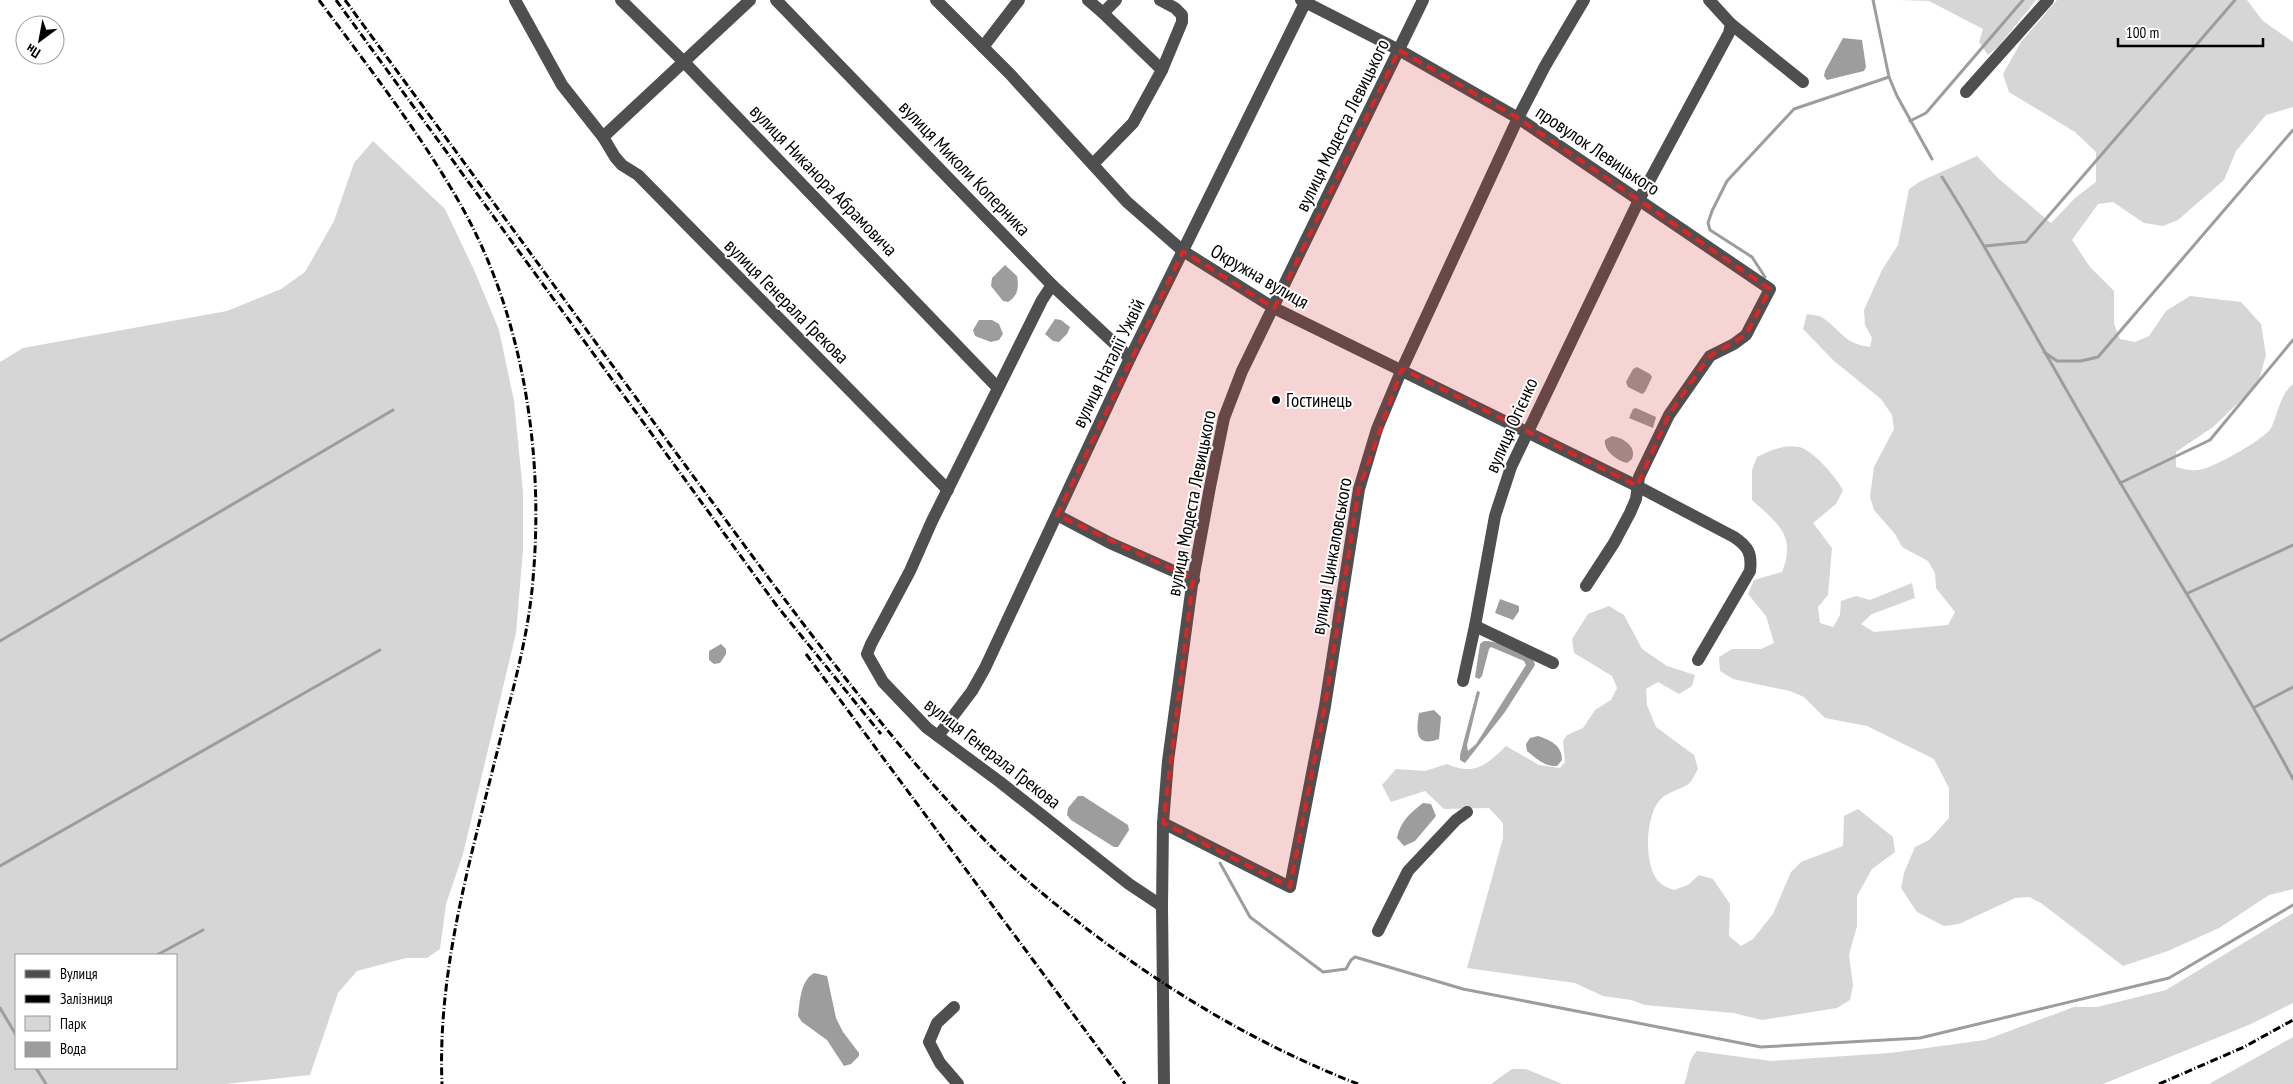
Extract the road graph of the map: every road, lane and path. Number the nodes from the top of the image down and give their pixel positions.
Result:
1 (515, 0) edge
2 (621, 0) edge
3 (750, 0) edge
4 (776, 0) edge
5 (936, 0) edge
6 (1019, 0) edge
7 (1088, 0) edge
8 (1116, 0) edge
9 (1160, 0) edge
10 (1423, 0) edge
11 (1584, 0) edge
12 (1709, 0) edge
13 (2048, 0) edge
14 (1303, 1) edge
15 (1103, 13) junction
16 (1731, 24) junction
17 (983, 47) junction
18 (1399, 50) junction
19 (684, 62) junction
20 (1162, 70) junction
21 (1804, 82) dead end
22 (1966, 92) dead end
23 (1518, 118) junction
24 (603, 138) junction
25 (1093, 164) junction
26 (1639, 200) junction
27 (1183, 251) junction
28 (1052, 285) junction
29 (1274, 308) junction
30 (1130, 358) junction
31 (1402, 370) junction
32 (998, 388) junction
33 (1526, 432) junction
34 (1637, 486) junction
35 (948, 490) junction
36 (1057, 515) junction
37 (1194, 580) junction
38 (1586, 586) dead end
39 (1475, 626) junction
40 (1698, 660) dead end
41 (1553, 663) dead end
42 (1463, 681) dead end
43 (938, 736) junction
44 (1467, 812) dead end
45 (1163, 823) junction
46 (1162, 906) junction
47 (1378, 931) dead end
48 (954, 1008) dead end
49 (958, 1084) edge
50 (1164, 1084) edge

1 - 24 street, вулиця Генерала Грекова
2 - 19 street, вулиця Никанора Абрамовича
3 - 19 street
4 - 28 street, вулиця Миколи Коперника
5 - 17 street, Окружна вулиця
6 - 17 street
7 - 15 street
8 - 15 street
9 - 20 street
10 - 18 street, вулиця Модеста Левицького
11 - 23 street, вулиця Цинкаловського
12 - 16 street
13 - 22 street
14 - 18 street, провулок Левицького
14 - 27 street, вулиця Наталії Ужвій
15 - 20 street
16 - 21 street
16 - 26 street, вулиця Огієнко
17 - 25 street, Окружна вулиця
18 - 23 street, провулок Левицького
18 - 29 street, вулиця Модеста Левицького
19 - 24 street
19 - 32 street, вулиця Никанора Абрамовича
20 - 25 street
23 - 26 street, провулок Левицького
23 - 31 street, вулиця Цинкаловського
24 - 35 street, вулиця Генерала Грекова
25 - 27 street, Окружна вулиця
26 - 33 street, вулиця Огієнко
26 - 34 street, провулок Левицького
27 - 29 street, Окружна вулиця
27 - 30 street, вулиця Наталії Ужвій
28 - 30 street, вулиця Миколи Коперника
28 - 32 street, вулиця Генерала Грекова
29 - 31 street, Окружна вулиця
29 - 37 street, вулиця Модеста Левицького
30 - 36 street, вулиця Наталії Ужвій
31 - 33 street, Окружна вулиця
31 - 45 street, вулиця Цинкаловського
32 - 35 street, вулиця Генерала Грекова
33 - 34 street, Окружна вулиця
33 - 39 street, вулиця Огієнко
34 - 38 street
34 - 40 street, Окружна вулиця
35 - 43 street, вулиця Генерала Грекова
36 - 37 street
36 - 43 street, вулиця Наталії Ужвій
37 - 45 street, вулиця Модеста Левицького
39 - 41 street
39 - 42 street, вулиця Огієнко
43 - 46 street, вулиця Генерала Грекова
44 - 47 street
45 - 46 street, вулиця Модеста Левицького
46 - 50 street, вулиця Модеста Левицького
48 - 49 street

